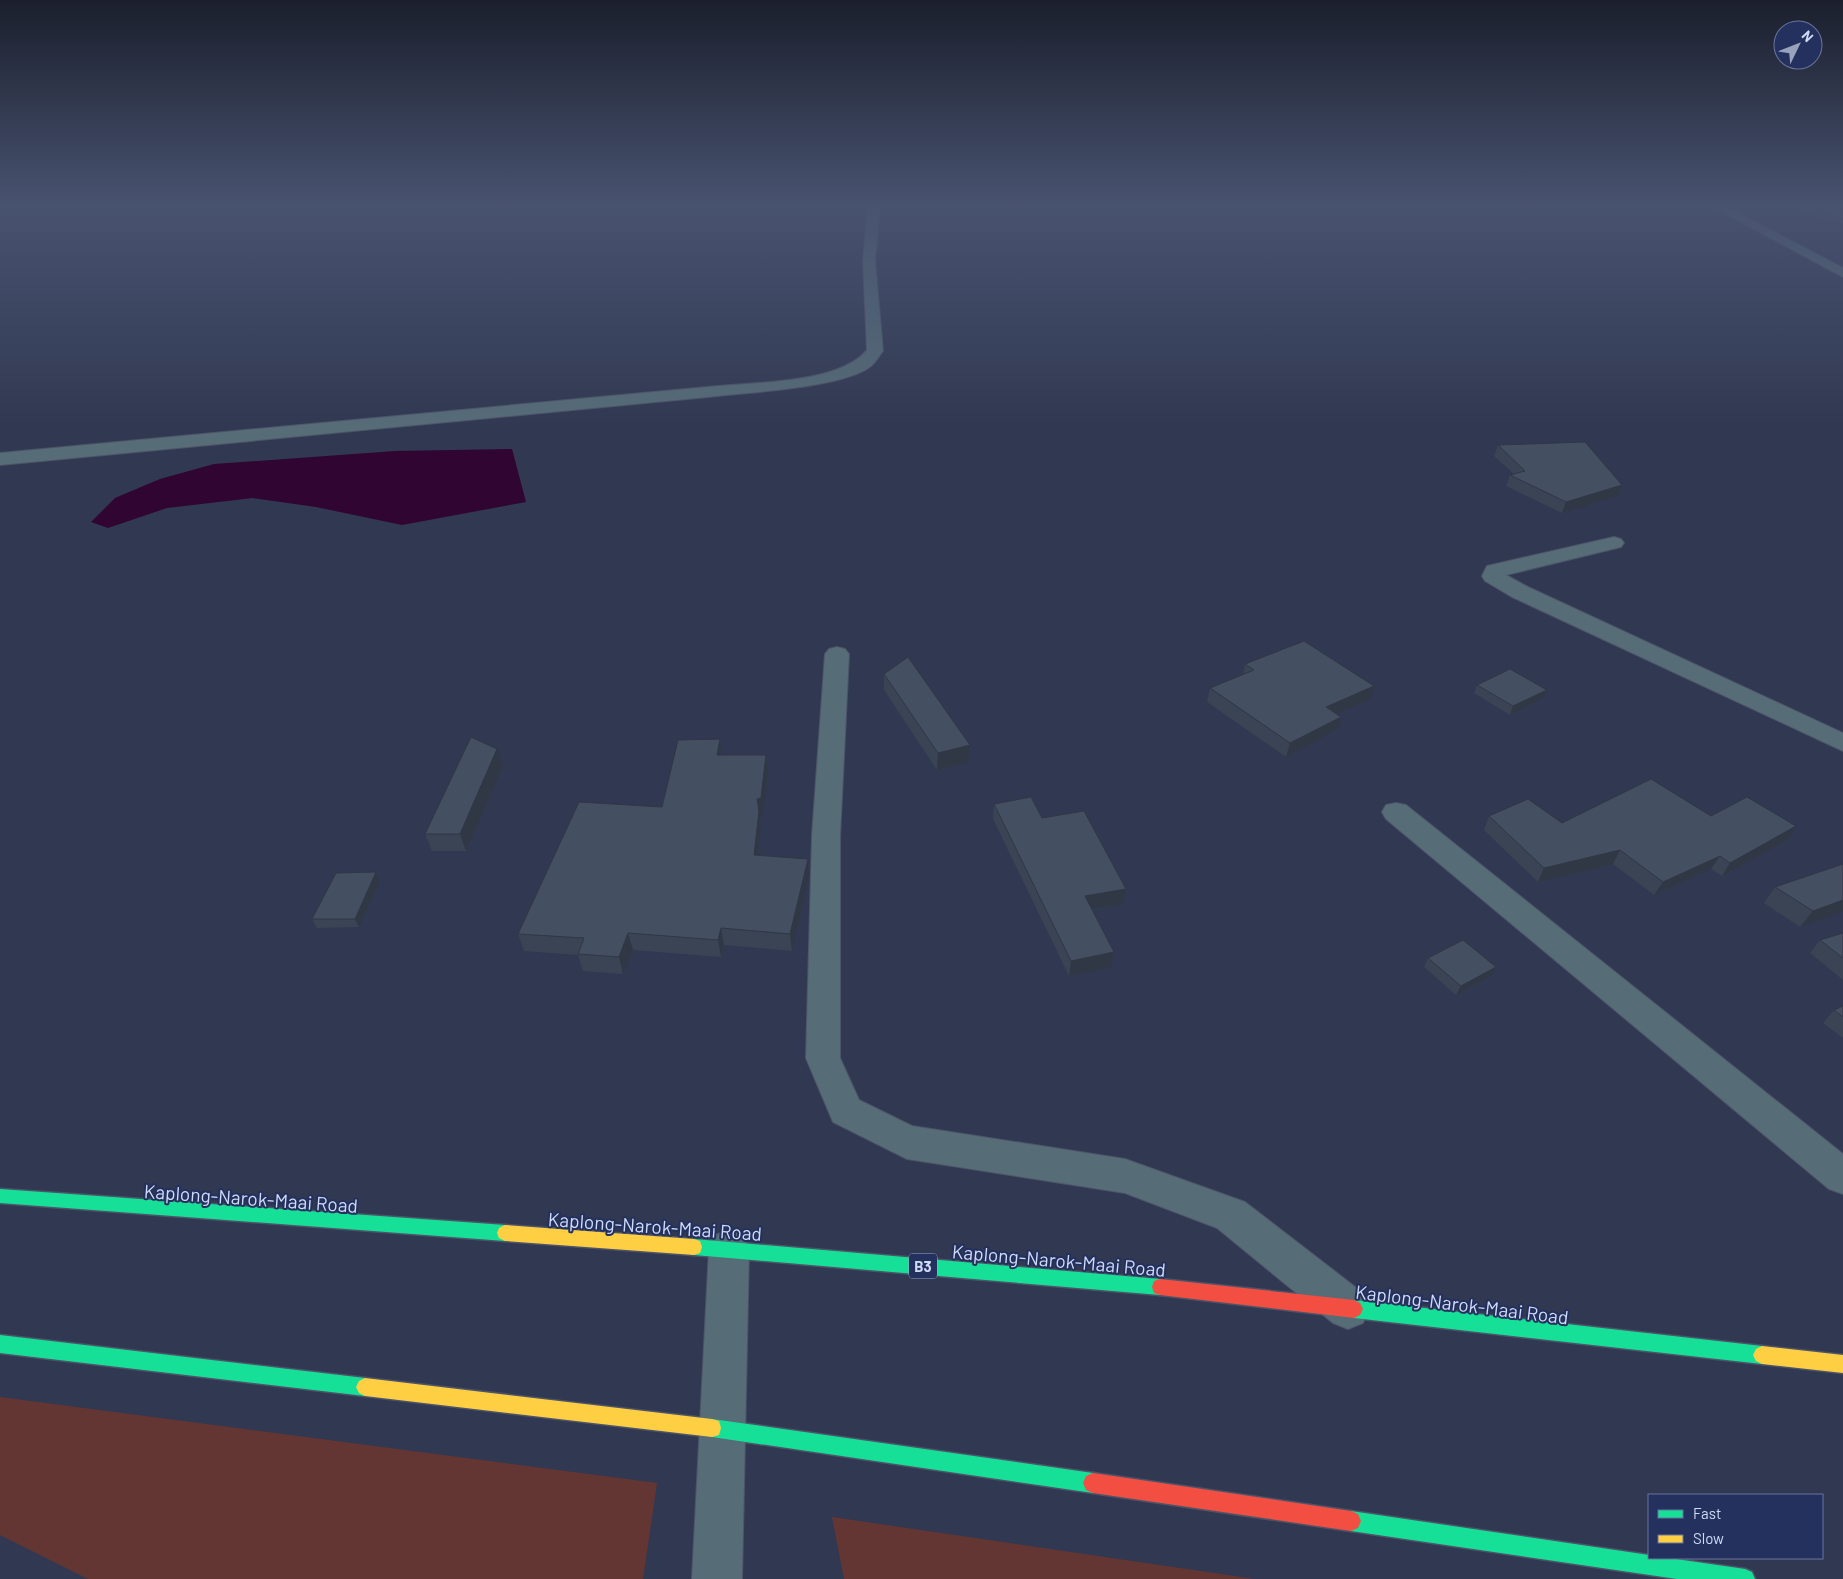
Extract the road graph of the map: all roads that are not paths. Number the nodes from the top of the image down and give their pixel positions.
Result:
1 (869, 281) edge
2 (0, 459) edge
3 (1614, 544) dead end
4 (837, 654) dead end
5 (1843, 744) edge
6 (1396, 812) dead end
7 (1843, 1177) edge
8 (0, 1196) edge
9 (729, 1249) junction
10 (1348, 1308) junction
11 (0, 1344) edge
12 (1843, 1364) edge
13 (724, 1430) junction
14 (717, 1579) edge
15 (1745, 1579) edge

1 - 2 street
3 - 5 street
4 - 10 street
6 - 7 street
8 - 9 main road, Kaplong-Narok-Maai Road / B3
9 - 10 main road, Kaplong-Narok-Maai Road / B3
9 - 13 street
10 - 12 main road, Kaplong-Narok-Maai Road / B3
11 - 13 main road
13 - 14 street
13 - 15 main road

